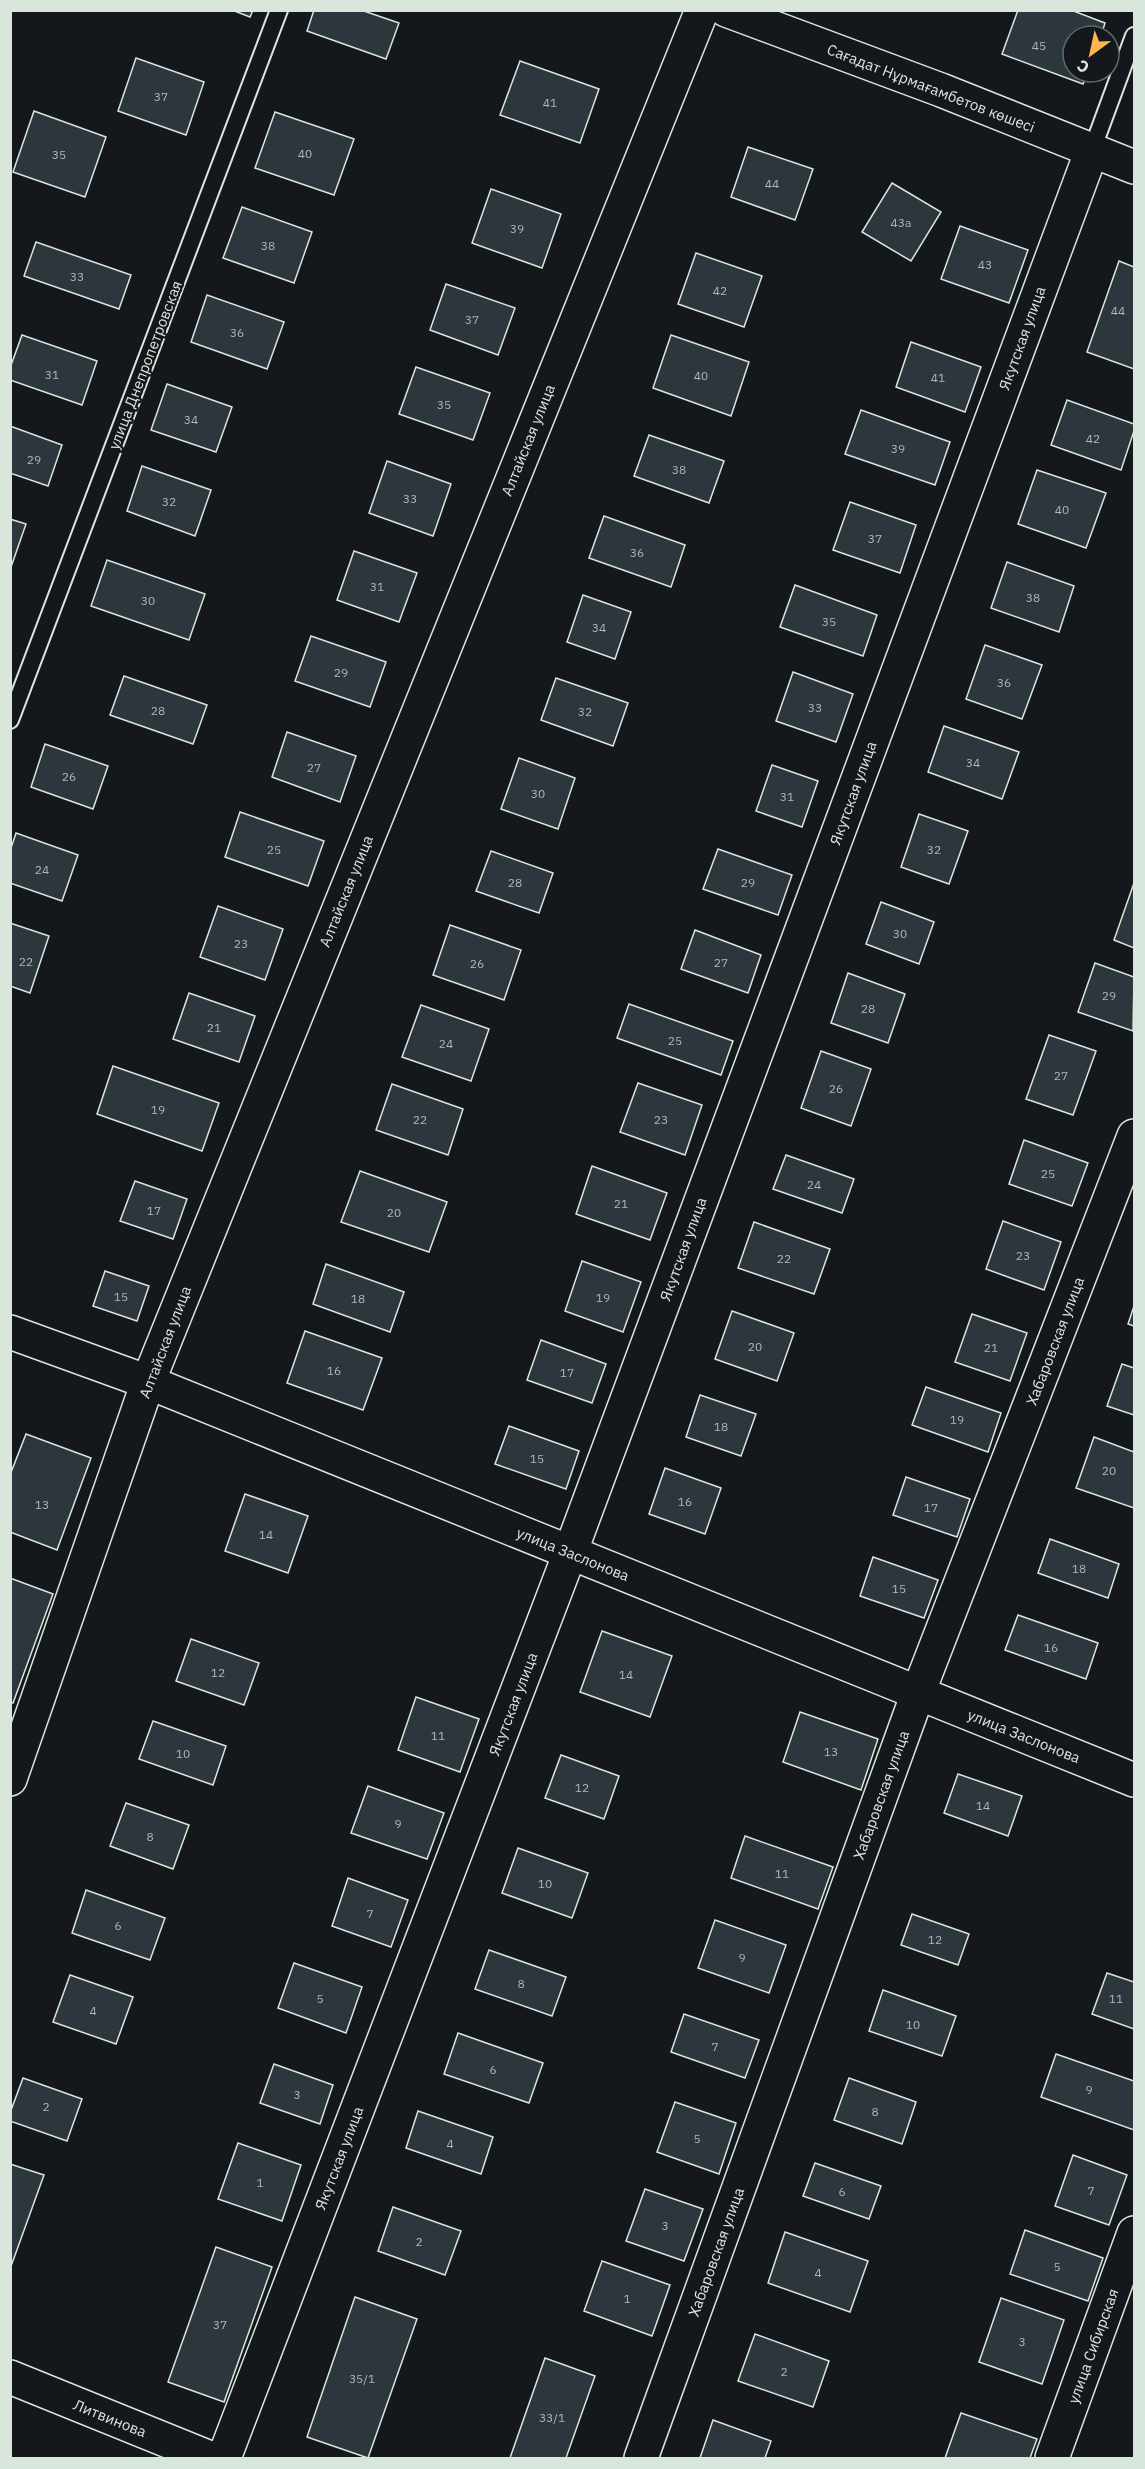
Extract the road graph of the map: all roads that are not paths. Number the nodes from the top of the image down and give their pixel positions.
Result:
1 (279, 10) edge
2 (702, 10) edge
3 (726, 10) edge
4 (1134, 36) edge
5 (1092, 150) junction
6 (1134, 167) edge
7 (10, 720) edge
8 (1134, 1136) edge
9 (10, 1332) edge
10 (148, 1382) junction
11 (570, 1553) junction
12 (918, 1693) junction
13 (10, 1779) edge
14 (1134, 1780) edge
15 (1134, 2233) edge
16 (10, 2377) edge
17 (210, 2458) edge
18 (224, 2458) edge
19 (641, 2458) edge
20 (1052, 2458) edge

1 - 7 lane, улица Днепропетровская
2 - 10 street, Алтайская улица
3 - 5 street, Сағадат Нұрмағамбетов көшесі
4 - 5 lane, Якутская улица
5 - 6 street, Сағадат Нұрмағамбетов көшесі
5 - 11 street, Якутская улица
8 - 12 street, Хабаровская улица
9 - 10 street, улица Заслонова
10 - 11 street, улица Заслонова
10 - 13 street, Алтайская улица
11 - 12 street, улица Заслонова
11 - 18 street, Якутская улица
12 - 14 street, улица Заслонова
12 - 19 street, Хабаровская улица
15 - 20 street, улица Сибирская
16 - 17 street, Литвинова

